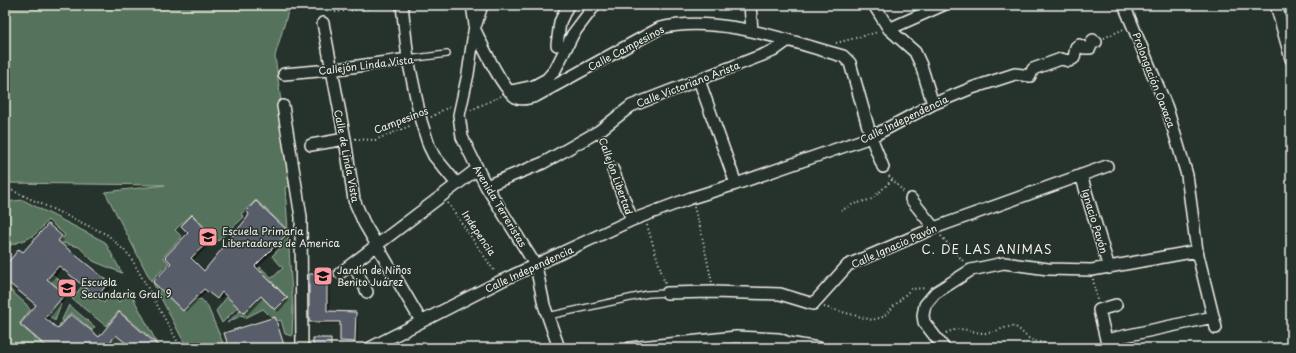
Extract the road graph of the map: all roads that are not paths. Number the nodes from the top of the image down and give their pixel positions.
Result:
1 (402, 5) edge
2 (472, 5) edge
3 (482, 5) edge
4 (568, 5) edge
5 (594, 5) edge
6 (750, 5) edge
7 (874, 5) edge
8 (943, 5) edge
9 (1124, 5) edge
10 (1276, 5) edge
11 (323, 23) dead end
12 (475, 28) junction
13 (889, 29) junction
14 (752, 31) junction
15 (787, 41) junction
16 (1096, 42) road end
17 (557, 45) dead end
18 (447, 54) dead end
19 (408, 59) junction
20 (1291, 59) edge
21 (330, 70) junction
22 (284, 74) dead end
23 (699, 80) junction
24 (511, 91) junction
25 (933, 104) junction
26 (283, 106) dead end
27 (870, 137) junction
28 (345, 140) junction
29 (311, 145) dead end
30 (1106, 166) dead end
31 (883, 167) road end
32 (477, 168) junction
33 (613, 170) road end
34 (1081, 175) junction
35 (457, 184) junction
36 (736, 184) junction
37 (486, 186) junction
38 (911, 199) road end
39 (632, 220) junction
40 (934, 228) junction
41 (377, 245) junction
42 (1197, 251) junction
43 (353, 263) junction
44 (536, 266) junction
45 (1109, 268) junction
46 (340, 273) dead end
47 (367, 292) dead end
48 (667, 293) joint
49 (1116, 305) dead end
50 (548, 316) junction
51 (1213, 317) junction
52 (421, 321) junction
53 (1216, 328) dead end
54 (1107, 344) edge
55 (791, 345) edge
56 (302, 348) edge
57 (370, 348) edge
58 (559, 348) edge
59 (630, 348) edge
60 (818, 348) edge
61 (944, 348) edge

1 - 19 street
2 - 12 street, Avenida Terreristas
3 - 12 street
4 - 17 street
5 - 24 street
6 - 14 street
7 - 13 street
8 - 13 street
9 - 42 street, Prolongación Oaxaca
10 - 20 street
11 - 21 street, Calle de Linda Vista
12 - 24 street, Calle Campesinos
12 - 32 street, Avenida Terreristas
13 - 25 street
14 - 15 street, Calle Campesinos
14 - 24 street, Calle Campesinos
15 - 23 street, Calle Victoriano Arista
15 - 27 street, Calle Campesinos
16 - 25 street, Calle Independencia
18 - 19 lane, Callejón Linda Vista
19 - 21 street, Callejón Linda Vista
19 - 35 street
21 - 22 street, Callejón Linda Vista
21 - 28 street, Calle de Linda Vista
23 - 36 street
23 - 37 street, Calle Victoriano Arista
25 - 27 street, Calle Independencia
26 - 56 street
27 - 31 street, Calle Campesinos
27 - 36 street, Calle Independencia
28 - 29 street
28 - 41 street, Calle de Linda Vista
30 - 34 street, Calle Ignacio Pavón
32 - 35 street
32 - 37 street, Avenida Terreristas
33 - 39 street, Callejón Libertad
34 - 40 street, Calle Ignacio Pavón
34 - 45 street, Ignacio Pavón
35 - 41 street
36 - 39 street, Calle Independencia
37 - 44 street, Avenida Terreristas
38 - 40 street
39 - 44 street, Calle Independencia
40 - 48 street, Calle Ignacio Pavón
41 - 43 street
41 - 52 street, Calle de Linda Vista
42 - 45 street
42 - 51 street, Prolongación Oaxaca
43 - 46 street
43 - 47 street
44 - 50 street
44 - 52 street, Calle Independencia
45 - 61 street
48 - 50 lane
49 - 54 street
50 - 58 street
51 - 53 street, Prolongación Oaxaca
51 - 54 street
52 - 57 street, Calle Independencia
55 - 59 street
55 - 60 street

